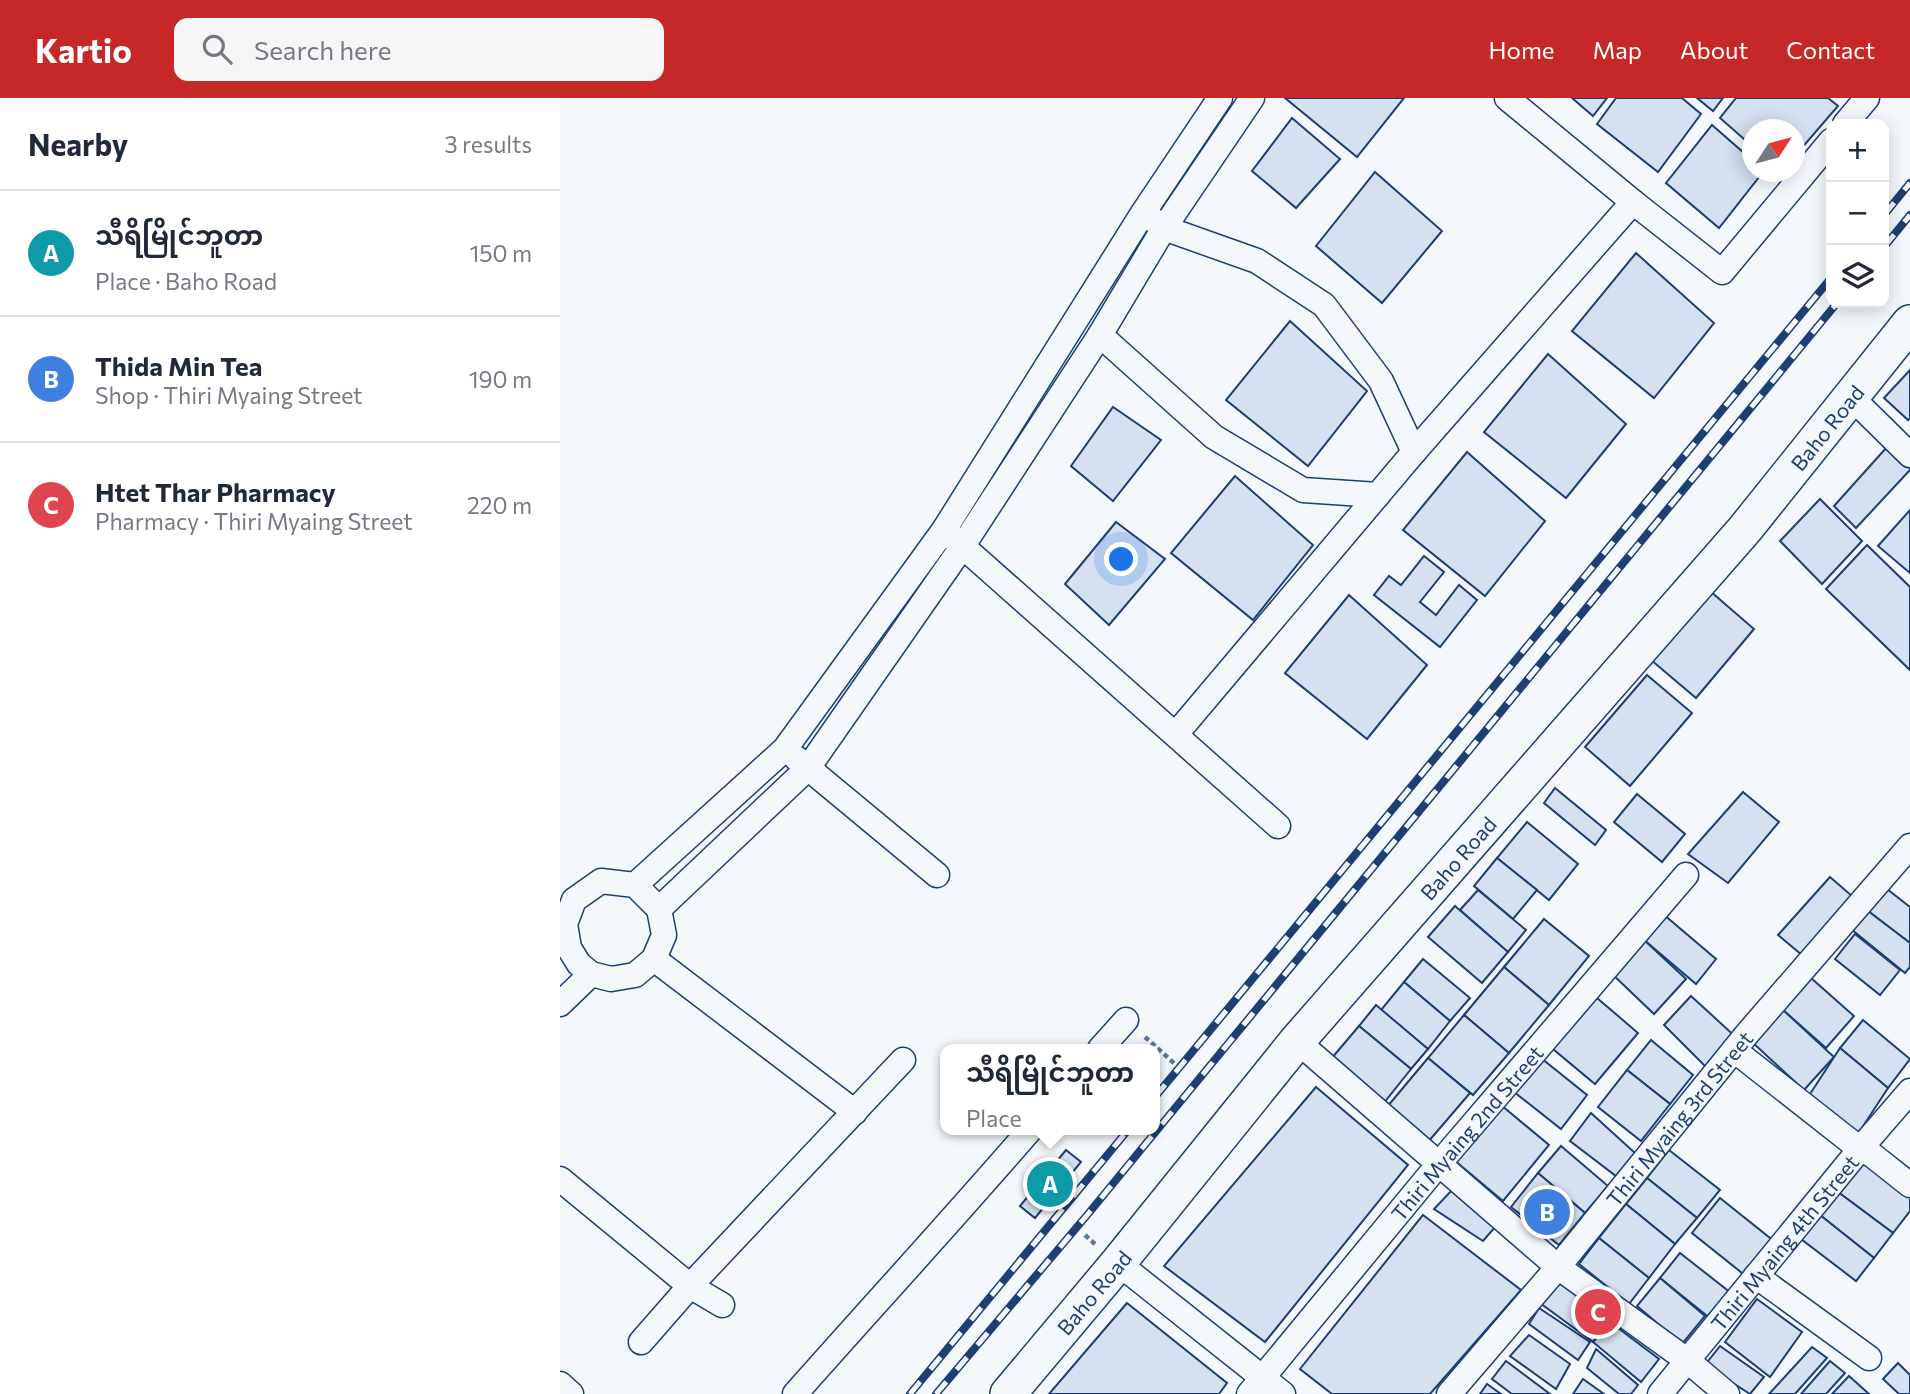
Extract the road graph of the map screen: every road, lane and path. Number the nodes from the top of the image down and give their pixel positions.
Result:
1 (1220, 98) edge
2 (1252, 98) edge
3 (1507, 98) edge
4 (1861, 100) edge
5 (1848, 119) edge
6 (1826, 147) edge
7 (1633, 202) junction
8 (1143, 213) junction
9 (1164, 228) junction
10 (1094, 291) junction
11 (1118, 306) junction
12 (1910, 323) edge
13 (1100, 335) junction
14 (1850, 396) junction
15 (1414, 452) junction
16 (1910, 455) edge
17 (1378, 495) junction
18 (953, 539) junction
19 (1176, 734) junction
20 (786, 749) junction
21 (808, 768) junction
22 (1278, 826) dead end
23 (1910, 846) edge
24 (937, 875) dead end
25 (1685, 875) dead end
26 (635, 884) junction
27 (659, 909) junction
28 (565, 953) edge
29 (654, 959) junction
30 (591, 974) junction
31 (560, 1004) edge
32 (1126, 1020) joint
33 (1297, 1041) junction
34 (1104, 1044) edge
35 (1152, 1044) edge
36 (1734, 1050) junction
37 (1160, 1051) edge
38 (903, 1060) dead end
39 (1175, 1065) dead end
40 (1910, 1091) edge
41 (855, 1112) junction
42 (1026, 1135) edge
43 (1860, 1149) junction
44 (1438, 1165) junction
45 (560, 1179) edge
46 (1910, 1185) edge
47 (1118, 1263) junction
48 (1558, 1267) junction
49 (1756, 1276) junction
50 (690, 1286) junction
51 (722, 1305) dead end
52 (642, 1342) dead end
53 (1869, 1358) dead end
54 (1688, 1361) junction
55 (560, 1384) edge
56 (1255, 1386) edge
57 (571, 1394) edge
58 (794, 1394) edge
59 (1008, 1394) edge
60 (1283, 1394) edge
61 (1449, 1394) edge
62 (1660, 1394) edge
63 (1727, 1394) edge

1 - 8 street
2 - 9 street
3 - 7 street
4 - 5 street
6 - 7 street
7 - 15 street
8 - 9 street
8 - 10 street
9 - 11 street
9 - 15 street
10 - 11 street
10 - 18 street
11 - 13 street
12 - 14 main road, Baho Road
13 - 17 street
13 - 18 street
14 - 16 street
14 - 33 main road, Baho Road
15 - 17 street
17 - 19 street
18 - 19 street
18 - 20 street
18 - 21 street
19 - 22 street
20 - 21 street
20 - 26 street
21 - 24 street
21 - 27 street
23 - 36 street, Thiri Myaing 3rd Street
25 - 44 street, Thiri Myaing 2nd Street
26 - 27 street
26 - 28 street
27 - 29 street
28 - 30 street
29 - 30 street
29 - 41 street
30 - 31 street
32 - 34 street
32 - 35 path
33 - 44 street
33 - 47 main road, Baho Road
36 - 43 street
36 - 48 street, Thiri Myaing 3rd Street
37 - 39 path
38 - 41 street
40 - 43 street, Thiri Myaing 4th Street
41 - 50 street
42 - 58 street
43 - 46 street
43 - 49 street, Thiri Myaing 4th Street
44 - 48 street
44 - 56 street, Thiri Myaing 2nd Street
45 - 50 street
47 - 56 street
47 - 59 main road, Baho Road
48 - 54 street
48 - 61 street, Thiri Myaing 3rd Street
49 - 53 street
49 - 54 street, Thiri Myaing 4th Street
50 - 51 street
50 - 52 street
54 - 62 street, Thiri Myaing 4th Street
54 - 63 street
55 - 57 street
56 - 60 street

